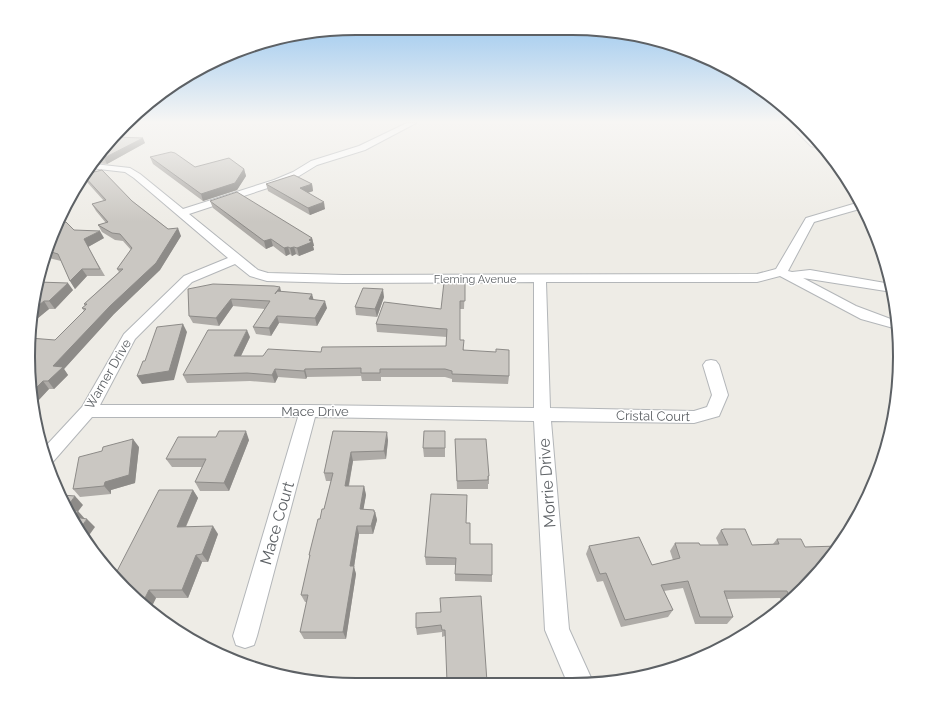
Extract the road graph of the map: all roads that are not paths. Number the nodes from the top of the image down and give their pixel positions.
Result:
1 (336, 156) edge
2 (97, 167) edge
3 (856, 207) edge
4 (181, 213) junction
5 (236, 260) junction
6 (787, 274) junction
7 (540, 279) junction
8 (885, 287) edge
9 (891, 324) edge
10 (711, 365) dead end
11 (88, 411) junction
12 (308, 411) junction
13 (542, 414) junction
14 (50, 453) edge
15 (245, 636) dead end
16 (578, 678) edge

1 - 4 street
2 - 4 street, Fleming Avenue
3 - 6 street
4 - 5 street, Fleming Avenue
5 - 7 street, Fleming Avenue
5 - 11 street, Warner Drive
6 - 7 street, Fleming Avenue
6 - 8 street, Fleming Avenue
6 - 9 street
7 - 13 street, Morrie Drive
10 - 13 street, Cristal Court
11 - 12 street, Mace Drive
11 - 14 street, Warner Drive
12 - 13 street, Mace Drive
12 - 15 street, Mace Court
13 - 16 street, Morrie Drive

